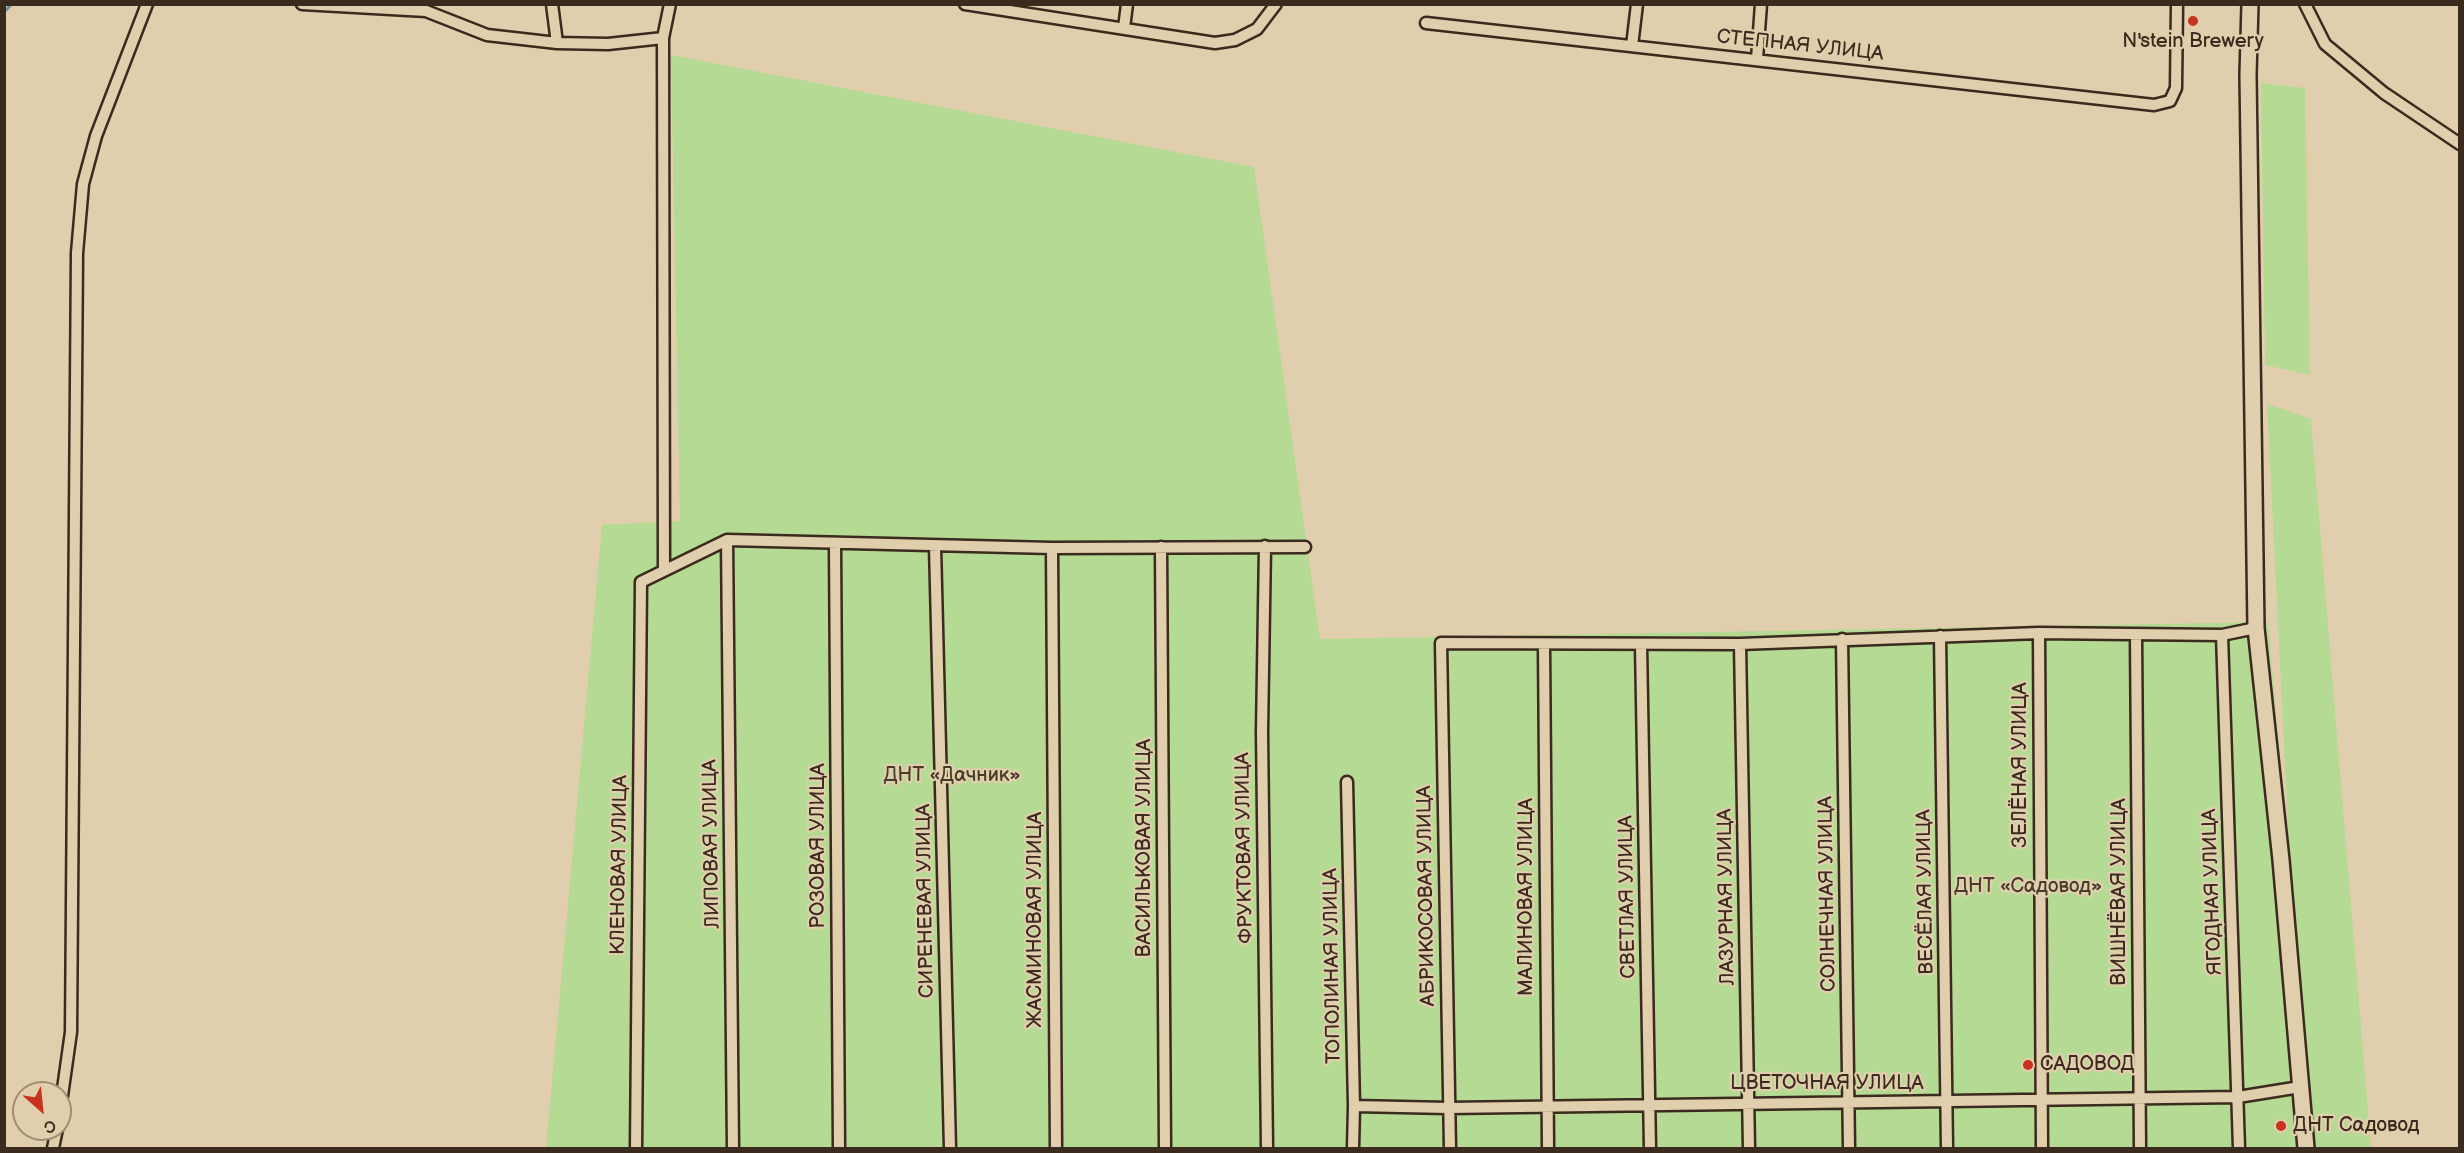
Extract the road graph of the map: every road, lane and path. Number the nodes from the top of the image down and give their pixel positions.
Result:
1 (147, 4) edge
2 (302, 4) edge
3 (552, 4) edge
4 (670, 4) edge
5 (965, 4) edge
6 (1127, 4) edge
7 (1276, 4) edge
8 (1638, 4) edge
9 (1761, 4) edge
10 (2177, 4) edge
11 (2250, 4) edge
12 (2305, 4) edge
13 (425, 8) edge
14 (1426, 23) dead end
15 (1124, 28) junction
16 (663, 38) junction
17 (557, 43) junction
18 (1632, 46) junction
19 (1757, 59) junction
20 (2460, 144) edge
21 (727, 540) junction
22 (835, 544) junction
23 (935, 546) junction
24 (1265, 546) junction
25 (1161, 547) junction
26 (1305, 547) dead end
27 (1052, 548) junction
28 (664, 571) junction
29 (2256, 628) junction
30 (2039, 633) junction
31 (2136, 635) junction
32 (2222, 635) junction
33 (1940, 636) junction
34 (1842, 639) junction
35 (1740, 644) junction
36 (1544, 645) junction
37 (1641, 645) junction
38 (1347, 782) dead end
39 (64, 1081) edge
40 (2300, 1087) junction
41 (2238, 1097) junction
42 (2139, 1098) junction
43 (1848, 1101) junction
44 (2041, 1101) junction
45 (1947, 1102) junction
46 (1749, 1103) junction
47 (1650, 1104) junction
48 (1354, 1106) junction
49 (1546, 1106) junction
50 (1448, 1108) junction
51 (636, 1149) edge
52 (733, 1149) edge
53 (839, 1149) edge
54 (950, 1149) edge
55 (1056, 1149) edge
56 (1166, 1149) edge
57 (1267, 1149) edge
58 (1353, 1149) edge
59 (1450, 1149) edge
60 (1548, 1149) edge
61 (1650, 1149) edge
62 (1749, 1149) edge
63 (1849, 1149) edge
64 (1947, 1149) edge
65 (2042, 1149) edge
66 (2140, 1149) edge
67 (2239, 1149) edge
68 (2306, 1149) edge

1 - 39 street
2 - 13 street
3 - 17 street
4 - 16 street
5 - 15 street
6 - 15 street
7 - 15 street
8 - 18 street
9 - 19 street
10 - 19 street, СТЕПНАЯ УЛИЦА
11 - 29 main road
12 - 20 street
13 - 17 street
14 - 18 street, СТЕПНАЯ УЛИЦА
16 - 17 street
16 - 28 street
18 - 19 street, СТЕПНАЯ УЛИЦА
21 - 22 street
21 - 28 street
21 - 52 street, ЛИПОВАЯ УЛИЦА
22 - 23 street
22 - 53 street, РОЗОВАЯ УЛИЦА
23 - 27 street
23 - 54 street, СИРЕНЕВАЯ УЛИЦА
24 - 25 street
24 - 26 street
24 - 57 street, ФРУКТОВАЯ УЛИЦА
25 - 27 street
25 - 56 street, ВАСИЛЬКОВАЯ УЛИЦА
27 - 55 street, ЖАСМИНОВАЯ УЛИЦА
28 - 51 street, КЛЕНОВАЯ УЛИЦА
29 - 32 street
29 - 40 main road
30 - 31 street
30 - 33 street
30 - 44 street, ЗЕЛЁНАЯ УЛИЦА
31 - 32 street
31 - 42 street, ВИШНЁВАЯ УЛИЦА
32 - 41 street, ЯГОДНАЯ УЛИЦА
33 - 34 street
33 - 45 street, ВЕСЁЛАЯ УЛИЦА
34 - 35 street
34 - 43 street, СОЛНЕЧНАЯ УЛИЦА
35 - 37 street
35 - 46 street, ЛАЗУРНАЯ УЛИЦА
36 - 37 street
36 - 49 street, МАЛИНОВАЯ УЛИЦА
36 - 50 street, АБРИКОСОВАЯ УЛИЦА
37 - 47 street, СВЕТЛАЯ УЛИЦА
38 - 48 street, ТОПОЛИНАЯ УЛИЦА
40 - 41 street, ЦВЕТОЧНАЯ УЛИЦА
40 - 68 main road
41 - 42 street, ЦВЕТОЧНАЯ УЛИЦА
41 - 67 street, ЯГОДНАЯ УЛИЦА
42 - 44 street, ЦВЕТОЧНАЯ УЛИЦА
42 - 66 street, ВИШНЁВАЯ УЛИЦА
43 - 45 street, ЦВЕТОЧНАЯ УЛИЦА
43 - 46 street, ЦВЕТОЧНАЯ УЛИЦА
43 - 63 street, СОЛНЕЧНАЯ УЛИЦА
44 - 45 street, ЦВЕТОЧНАЯ УЛИЦА
44 - 65 street, ЗЕЛЁНАЯ УЛИЦА
45 - 64 street, ВЕСЁЛАЯ УЛИЦА
46 - 47 street, ЦВЕТОЧНАЯ УЛИЦА
46 - 62 street, ЛАЗУРНАЯ УЛИЦА
47 - 49 street, ЦВЕТОЧНАЯ УЛИЦА
47 - 61 street, СВЕТЛАЯ УЛИЦА
48 - 50 street, ЦВЕТОЧНАЯ УЛИЦА
48 - 58 street, ТОПОЛИНАЯ УЛИЦА
49 - 50 street, ЦВЕТОЧНАЯ УЛИЦА
49 - 60 street, МАЛИНОВАЯ УЛИЦА
50 - 59 street, АБРИКОСОВАЯ УЛИЦА

